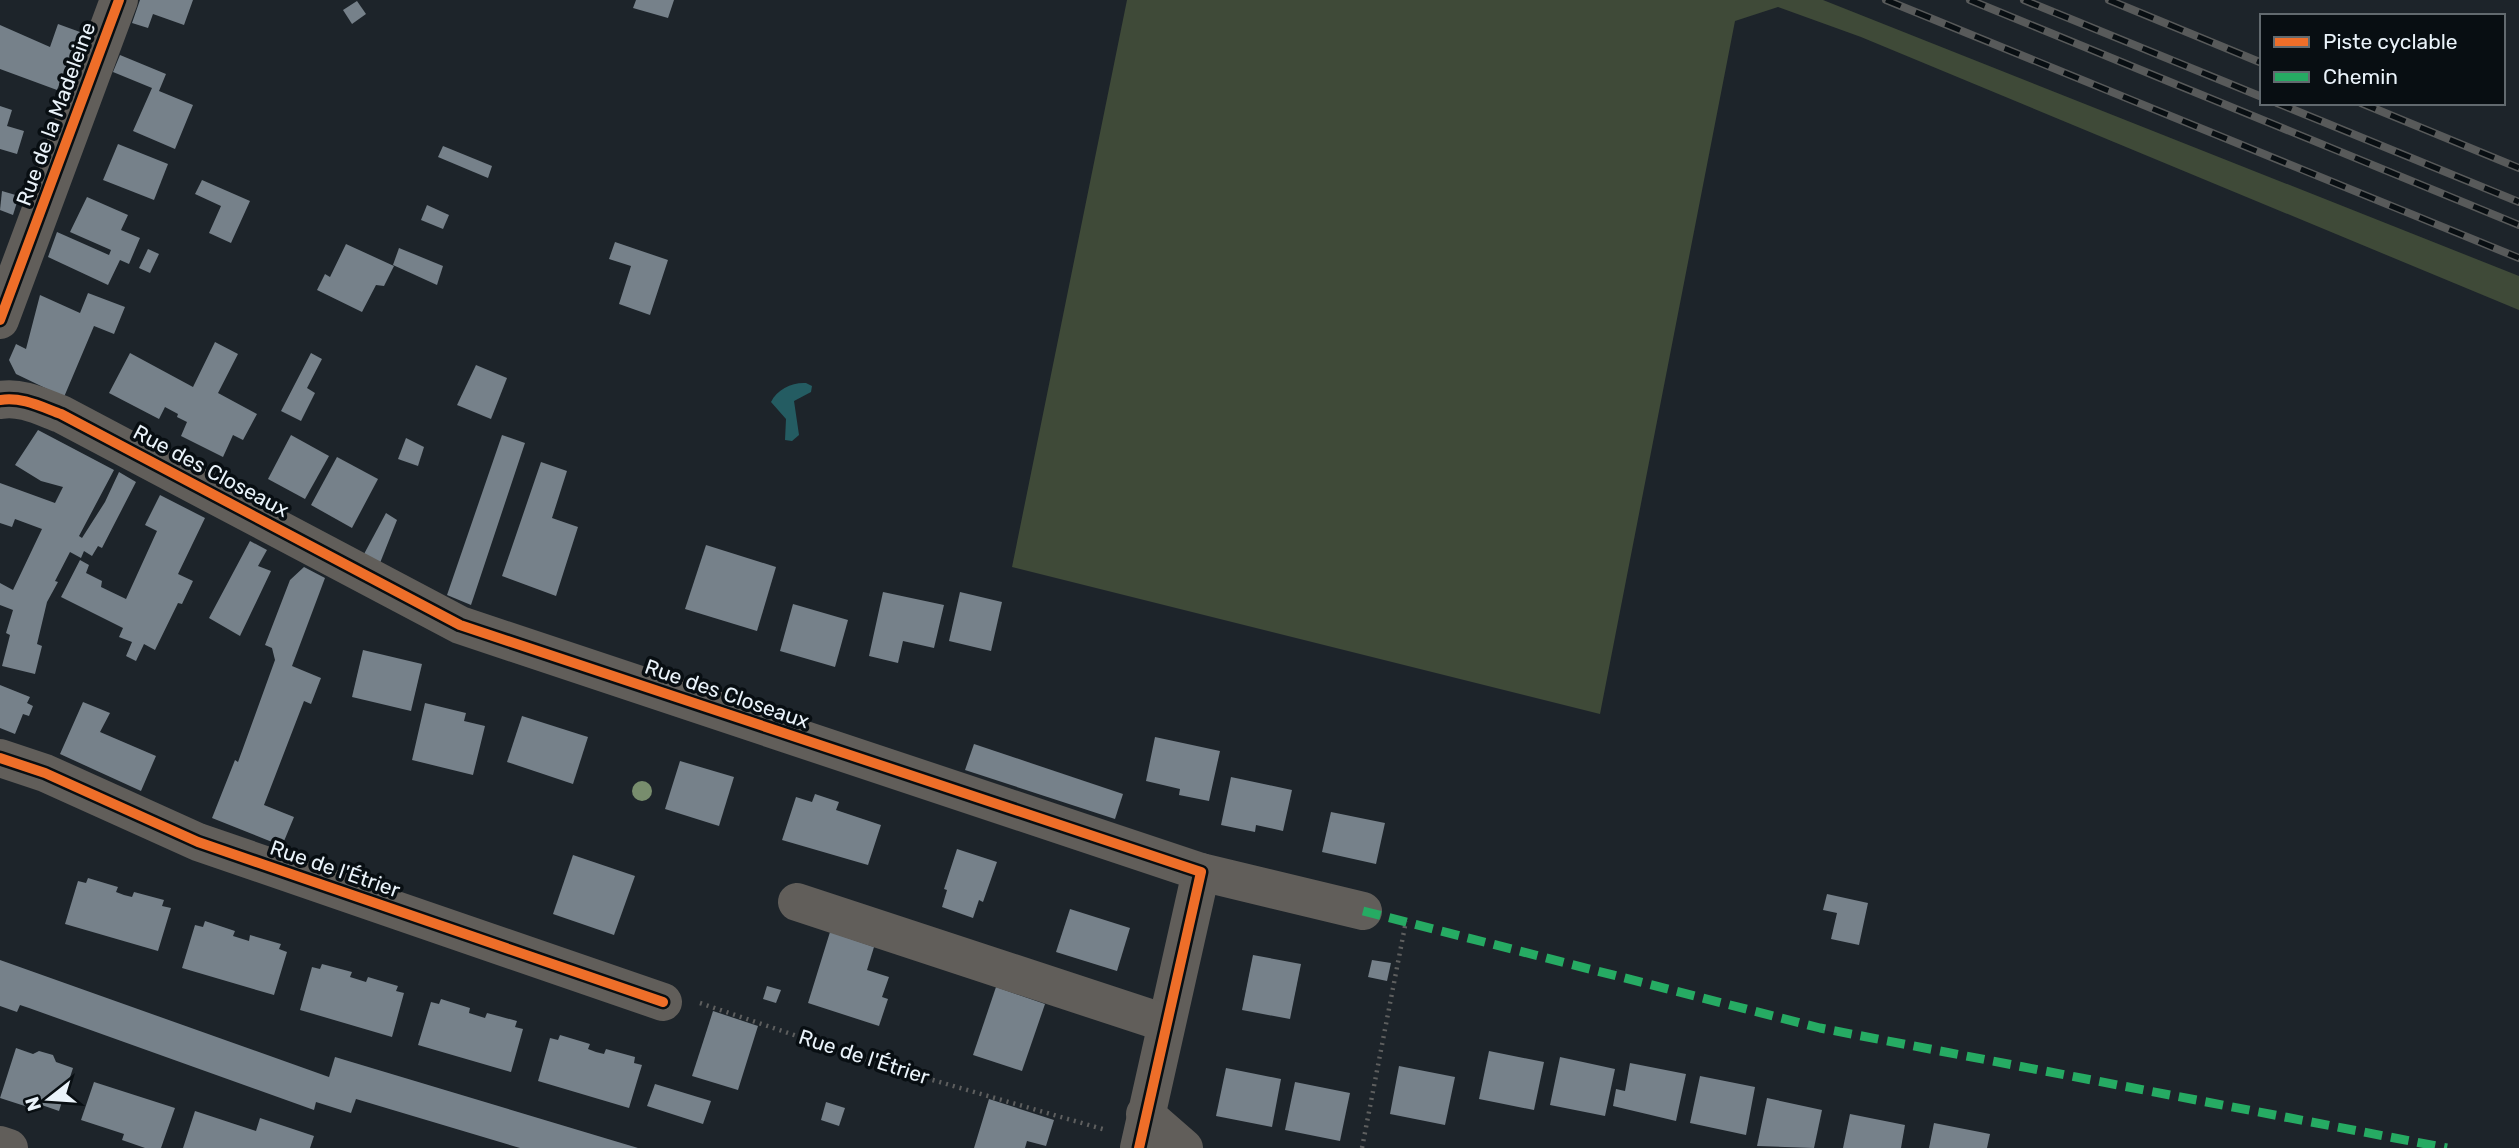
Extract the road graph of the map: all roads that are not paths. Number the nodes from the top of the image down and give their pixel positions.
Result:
1 (119, 0) edge
2 (0, 320) edge
3 (0, 400) edge
4 (0, 758) edge
5 (1201, 872) junction
6 (797, 902) dead end
7 (1363, 911) dead end
8 (663, 1002) road end
9 (1165, 1023) junction
10 (1141, 1134) edge
11 (0, 1145) edge
12 (9, 1148) edge
13 (1184, 1148) edge

1 - 2 street, Rue de la Madeleine
3 - 5 street, Rue des Closeaux
4 - 8 street, Rue de l'Étrier
5 - 7 street, Rue des Closeaux
5 - 9 street
6 - 9 street
9 - 10 street
10 - 13 street
11 - 12 street

